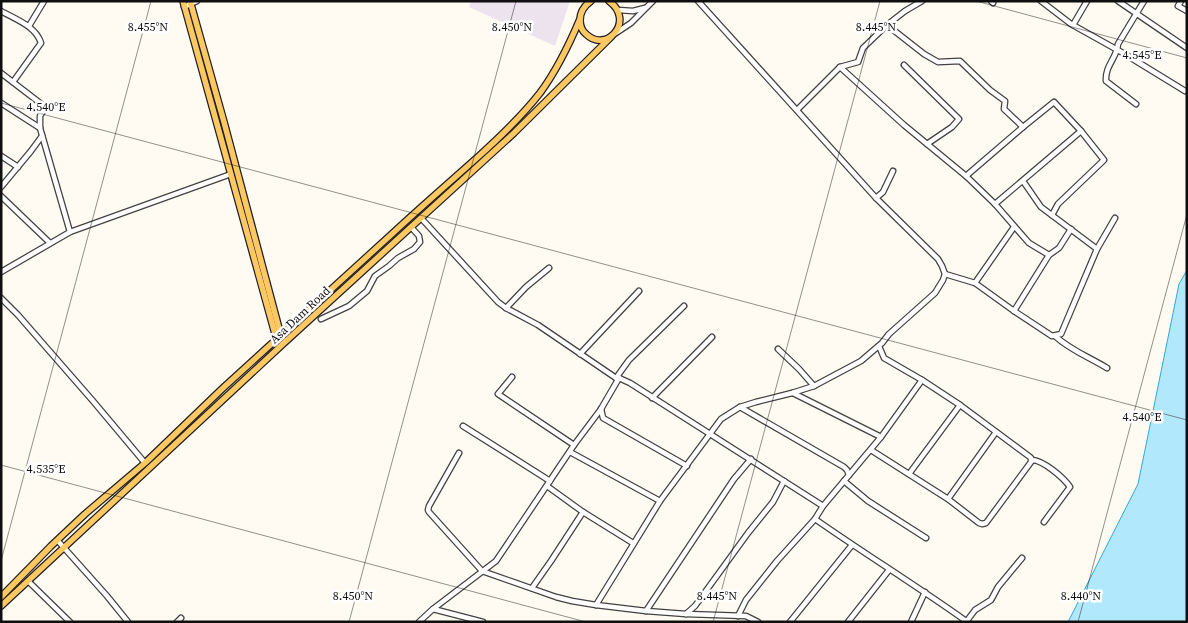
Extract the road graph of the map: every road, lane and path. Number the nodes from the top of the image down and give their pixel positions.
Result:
1 (44, 1) edge
2 (584, 1) edge
3 (591, 1) edge
4 (653, 1) edge
5 (698, 1) edge
6 (922, 1) edge
7 (1041, 1) edge
8 (1087, 1) edge
9 (1118, 1) edge
10 (1144, 1) edge
11 (1181, 1) edge
12 (192, 2) edge
13 (184, 4) edge
14 (614, 4) edge
15 (646, 8) junction
16 (1, 11) edge
17 (581, 11) junction
18 (1187, 11) edge
19 (1136, 14) junction
20 (580, 18) junction
21 (887, 25) junction
22 (1073, 25) junction
23 (29, 26) junction
24 (613, 35) junction
25 (1187, 48) edge
26 (1118, 50) junction
27 (904, 65) dead end
28 (840, 67) junction
29 (1, 72) edge
30 (13, 82) junction
31 (1185, 91) dead end
32 (1, 103) edge
33 (1136, 104) dead end
34 (796, 110) junction
35 (1023, 127) junction
36 (40, 128) junction
37 (1081, 131) junction
38 (42, 136) junction
39 (927, 144) junction
40 (1, 156) edge
41 (18, 167) junction
42 (893, 171) dead end
43 (231, 174) junction
44 (966, 176) junction
45 (1023, 181) junction
46 (1, 187) edge
47 (445, 187) junction
48 (450, 192) junction
49 (1, 196) edge
50 (876, 198) junction
51 (995, 204) junction
52 (1052, 215) junction
53 (421, 218) junction
54 (1115, 218) dead end
55 (411, 227) junction
56 (1014, 227) junction
57 (1071, 229) junction
58 (70, 232) junction
59 (50, 243) junction
60 (253, 243) junction
61 (1097, 249) junction
62 (1048, 255) junction
63 (550, 268) dead end
64 (1, 272) edge
65 (945, 274) junction
66 (975, 283) junction
67 (639, 291) dead end
68 (1, 298) edge
69 (684, 306) dead end
70 (506, 308) junction
71 (1014, 311) junction
72 (321, 319) dead end
73 (278, 322) junction
74 (293, 324) junction
75 (274, 329) junction
76 (1055, 336) junction
77 (712, 337) dead end
78 (279, 338) junction
79 (282, 345) junction
80 (879, 346) junction
81 (268, 348) junction
82 (778, 350) dead end
83 (580, 354) junction
84 (1107, 368) dead end
85 (512, 377) dead end
86 (618, 378) junction
87 (922, 380) junction
88 (814, 386) junction
89 (792, 393) junction
90 (652, 398) junction
91 (960, 404) junction
92 (740, 407) junction
93 (602, 409) junction
94 (463, 426) dead end
95 (996, 432) junction
96 (709, 434) junction
97 (881, 437) junction
98 (574, 445) junction
99 (871, 450) junction
100 (570, 452) junction
101 (460, 453) dead end
102 (750, 459) junction
103 (1032, 460) junction
104 (145, 463) junction
105 (687, 466) junction
106 (909, 474) junction
107 (849, 475) junction
108 (784, 481) junction
109 (844, 481) junction
110 (548, 483) junction
111 (948, 499) junction
112 (660, 501) junction
113 (823, 506) junction
114 (583, 512) junction
115 (816, 518) junction
116 (1044, 522) dead end
117 (926, 538) dead end
118 (58, 540) junction
119 (633, 543) junction
120 (852, 545) junction
121 (64, 547) junction
122 (1022, 558) dead end
123 (889, 570) junction
124 (482, 571) junction
125 (28, 581) junction
126 (532, 588) junction
127 (925, 592) junction
128 (1, 597) edge
129 (596, 605) junction
130 (1, 606) edge
131 (695, 606) junction
132 (433, 609) junction
133 (646, 611) junction
134 (686, 614) junction
135 (696, 615) junction
136 (705, 615) junction
137 (728, 615) junction
138 (738, 616) junction
139 (472, 620) edge
140 (966, 621) edge
141 (70, 622) edge
142 (128, 622) edge
143 (419, 622) edge
144 (483, 622) edge
145 (703, 622) edge
146 (727, 622) edge
147 (758, 622) edge
148 (790, 622) edge
149 (848, 622) edge
150 (911, 622) edge

1 - 23 street
2 - 17 main road, Asa Dam Road
3 - 17 main road
4 - 15 street
5 - 34 street
6 - 21 street
7 - 22 street
8 - 22 street
9 - 19 street
10 - 19 street
11 - 18 street
12 - 13 street
12 - 60 main road
13 - 43 main road
14 - 15 street
14 - 24 main road
15 - 24 street
16 - 23 street
17 - 20 main road, Asa Dam Road
19 - 25 street
19 - 26 street
20 - 24 main road
20 - 47 main road, Asa Dam Road
21 - 28 street
21 - 35 street
22 - 26 street
23 - 30 street
24 - 48 main road, Asa Dam Road
26 - 31 street
26 - 33 street
27 - 39 street
28 - 34 street
28 - 39 street
29 - 30 street
30 - 36 street
32 - 36 street
34 - 50 street
35 - 37 street
35 - 44 street
36 - 38 street
37 - 45 street
37 - 52 street
38 - 41 street
38 - 58 street
39 - 44 street
40 - 41 street
41 - 46 street
42 - 50 street
43 - 58 street
43 - 60 main road
44 - 51 street
45 - 51 street
45 - 52 street
47 - 48 main road
47 - 74 main road, Asa Dam Road
48 - 53 main road, Asa Dam Road
49 - 59 street
50 - 65 street
51 - 56 street
52 - 57 street
53 - 55 main road, Asa Dam Road
53 - 70 street
54 - 61 street
55 - 72 street
55 - 79 main road, Asa Dam Road
56 - 62 street
56 - 66 street
57 - 61 street
57 - 62 street
58 - 59 street
59 - 64 street
60 - 73 main road
60 - 75 main road
61 - 76 street
62 - 71 street
63 - 70 street
65 - 66 street
65 - 80 street
66 - 71 street
67 - 83 street
68 - 104 street
69 - 86 street
70 - 83 street
71 - 76 street
73 - 74 main road
73 - 78 main road
74 - 78 main road, Asa Dam Road
75 - 78 main road
75 - 81 main road
76 - 84 street
77 - 90 street
78 - 79 main road
78 - 81 main road, Asa Dam Road
79 - 121 main road, Asa Dam Road
80 - 87 street
80 - 88 street
81 - 104 main road, Asa Dam Road
82 - 88 street
83 - 86 street
85 - 98 street
86 - 90 street
86 - 93 street
87 - 91 street
87 - 97 street
88 - 89 street
89 - 92 street
89 - 97 street
90 - 96 street
91 - 95 street
91 - 106 street
92 - 96 street
92 - 107 street
93 - 98 street
93 - 105 street
94 - 110 street
95 - 103 street
95 - 111 street
96 - 102 street
96 - 105 street
97 - 99 street
98 - 100 street
99 - 106 street
99 - 107 street
100 - 110 street
100 - 112 street
101 - 124 street
102 - 108 street
102 - 133 street
103 - 111 street
103 - 116 street
104 - 118 main road, Asa Dam Road
105 - 112 street
106 - 111 street
107 - 109 street
108 - 113 street
108 - 131 street
109 - 113 street
109 - 117 street
110 - 114 street
110 - 124 street
112 - 119 street
113 - 115 street
114 - 119 street
114 - 126 street
115 - 120 street
115 - 138 street
118 - 121 street
118 - 128 main road, Asa Dam Road
119 - 129 street
120 - 123 street
120 - 148 street
121 - 125 main road, Asa Dam Road
121 - 142 street
122 - 140 street
123 - 127 street
123 - 149 street
124 - 126 street
124 - 132 street
125 - 130 main road, Asa Dam Road
125 - 141 street
126 - 129 street
127 - 140 street
127 - 150 street
129 - 133 street
131 - 134 street
131 - 135 street
132 - 139 street
132 - 143 street
133 - 134 street
134 - 135 street
135 - 136 street
136 - 137 street
136 - 145 street
137 - 138 street
137 - 146 street
138 - 147 street
139 - 144 street

